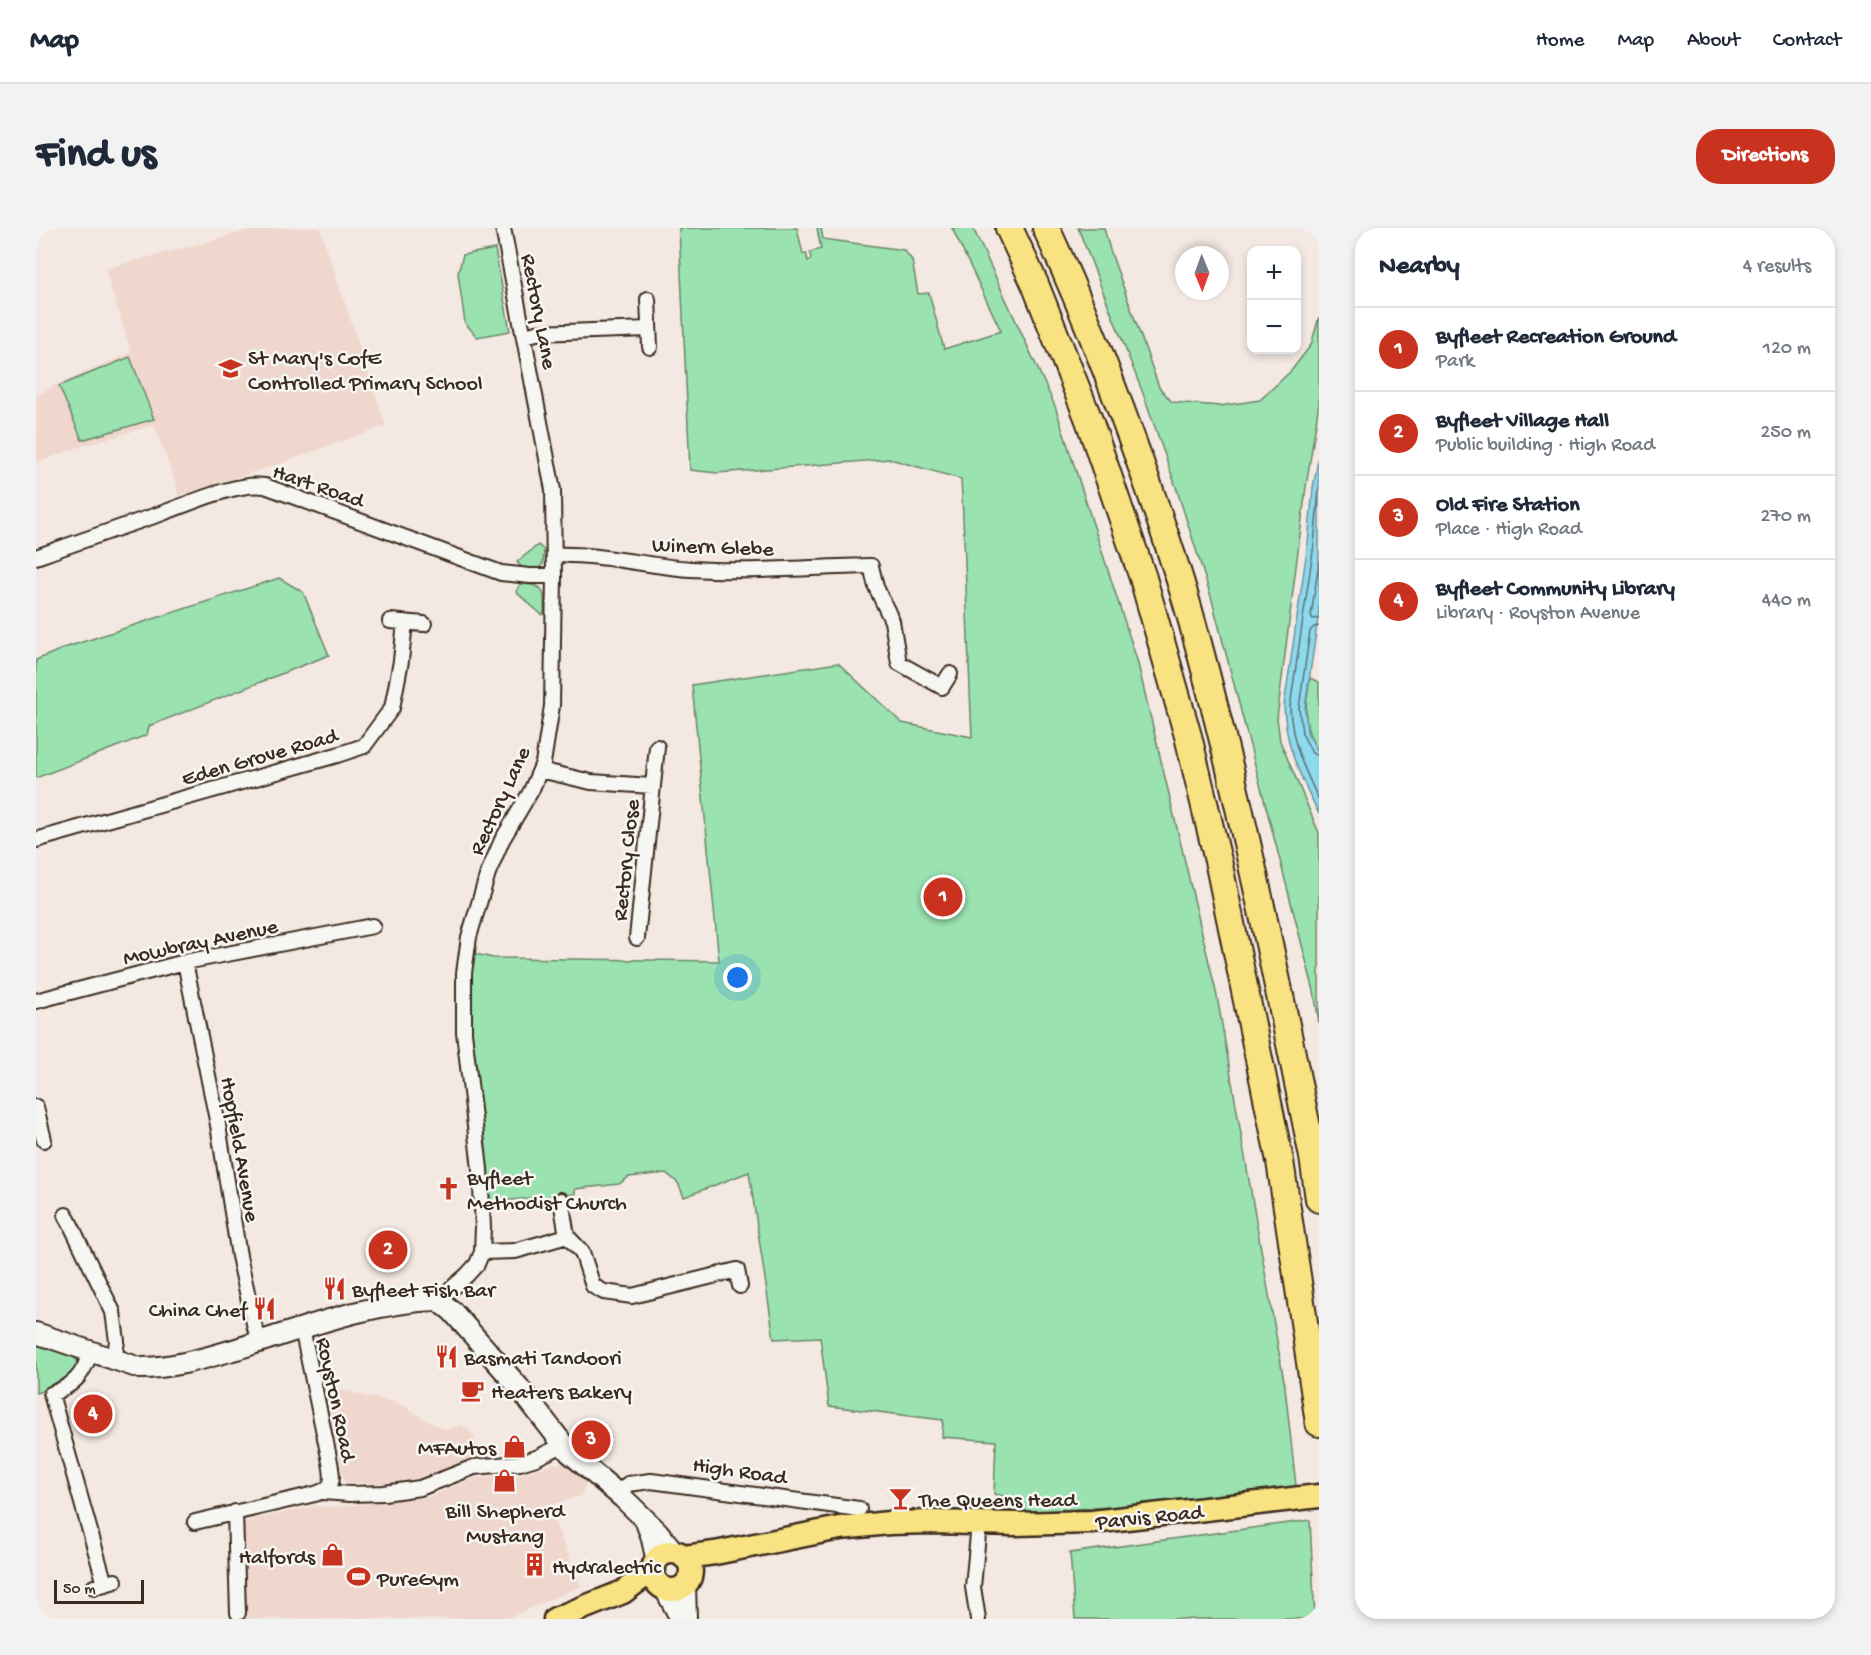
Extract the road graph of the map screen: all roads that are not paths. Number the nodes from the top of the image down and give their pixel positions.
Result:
1 (504, 228) edge
2 (1009, 228) edge
3 (1046, 228) edge
4 (648, 299) dead end
5 (649, 329) junction
6 (525, 336) junction
7 (650, 347) dead end
8 (554, 555) junction
9 (36, 557) edge
10 (554, 576) junction
11 (390, 621) dead end
12 (405, 622) junction
13 (424, 624) dead end
14 (950, 674) dead end
15 (657, 747) dead end
16 (540, 770) junction
17 (652, 786) junction
18 (36, 840) edge
19 (373, 926) dead end
20 (637, 938) dead end
21 (185, 962) junction
22 (36, 1001) edge
23 (37, 1116) edge
24 (44, 1140) dead end
25 (1319, 1199) edge
26 (561, 1200) dead end
27 (66, 1215) dead end
28 (567, 1236) junction
29 (482, 1252) junction
30 (740, 1286) dead end
31 (438, 1300) junction
32 (302, 1328) junction
33 (36, 1333) edge
34 (261, 1342) junction
35 (91, 1351) junction
36 (114, 1359) junction
37 (1319, 1423) edge
38 (563, 1445) junction
39 (323, 1492) junction
40 (618, 1493) junction
41 (1319, 1496) edge
42 (859, 1509) dead end
43 (235, 1512) junction
44 (195, 1522) dead end
45 (979, 1524) junction
46 (671, 1571) junction
47 (104, 1584) dead end
48 (238, 1613) dead end
49 (555, 1619) edge
50 (681, 1619) edge
51 (686, 1619) edge
52 (978, 1619) edge

1 - 6 street, Rectory Lane
2 - 37 highway
3 - 25 highway
4 - 5 street
5 - 6 street
5 - 7 street
6 - 8 street, Rectory Lane
8 - 10 street, Rectory Lane
8 - 14 street, Winern Glebe
9 - 10 street, Hart Road
10 - 16 street, Rectory Lane
11 - 12 street
12 - 13 street
12 - 18 street, Eden Grove Road
15 - 17 street, Rectory Close
16 - 17 street, Rectory Close
16 - 29 street, Rectory Lane
17 - 20 street, Rectory Close
19 - 21 street, Mowbray Avenue
21 - 22 street, Mowbray Avenue
21 - 34 street, Hopfield Avenue
23 - 24 street
26 - 28 street
27 - 36 street
28 - 29 street
28 - 30 street
29 - 31 street
31 - 32 street
31 - 38 street
32 - 34 street
32 - 39 street, Royston Road
33 - 35 street
34 - 36 street
35 - 36 street
35 - 47 street
38 - 39 street, Royston Road
38 - 40 street
39 - 43 street, Royston Road
40 - 42 street, High Road
40 - 46 street
41 - 45 main road, Parvis Road
43 - 44 street, Royston Road
43 - 48 street
45 - 46 main road, Parvis Road
45 - 52 street
46 - 49 main road, Parvis Road
46 - 50 street
46 - 51 street

